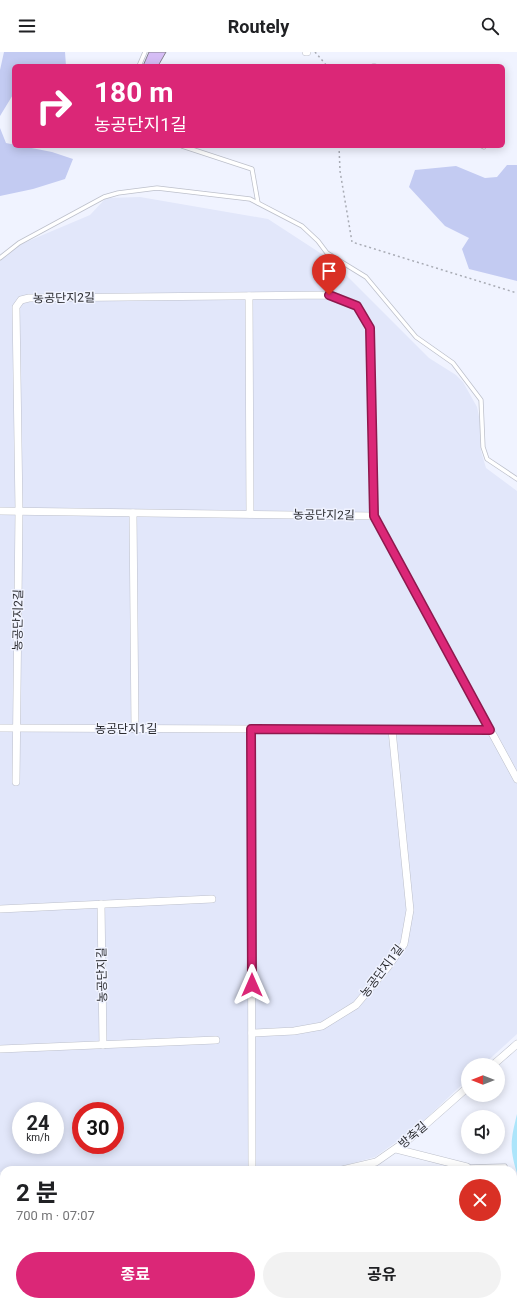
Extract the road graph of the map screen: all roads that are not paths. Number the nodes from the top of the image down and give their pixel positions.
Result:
1 (145, 52) edge
2 (140, 64) edge
3 (188, 148) edge
4 (258, 203) junction
5 (0, 258) edge
6 (249, 296) junction
7 (517, 479) edge
8 (0, 511) edge
9 (19, 511) junction
10 (133, 513) junction
11 (250, 514) junction
12 (374, 516) junction
13 (0, 728) edge
14 (17, 728) junction
15 (135, 729) junction
16 (251, 729) junction
17 (392, 730) junction
18 (490, 730) junction
19 (517, 779) edge
20 (16, 782) dead end
21 (212, 899) dead end
22 (101, 904) junction
23 (0, 909) edge
24 (252, 1033) junction
25 (216, 1040) dead end
26 (517, 1044) edge
27 (103, 1045) junction
28 (0, 1048) edge
29 (501, 1058) edge
30 (461, 1093) edge
31 (396, 1149) junction
32 (252, 1166) edge
33 (359, 1166) edge
34 (460, 1166) edge

1 - 2 lane
3 - 4 lane
4 - 5 lane
4 - 7 lane
6 - 9 street, 농공단지2길
6 - 11 street
6 - 12 street, 농공단지2길
8 - 9 street, 농공단지2길
9 - 10 street, 농공단지2길
9 - 14 street, 농공단지2길
10 - 11 street, 농공단지2길
10 - 15 street
11 - 12 street, 농공단지2길
12 - 18 street, 농공단지2길
13 - 14 street, 농공단지1길
14 - 15 street, 농공단지1길
14 - 20 street, 농공단지2길
15 - 16 street, 농공단지1길
16 - 17 street, 농공단지1길
16 - 24 street
17 - 18 street, 농공단지1길
17 - 24 street, 농공단지1길
18 - 19 street
21 - 22 street
22 - 23 street
22 - 27 street, 농공단지길
24 - 32 street
25 - 27 street
26 - 29 street
27 - 28 street
30 - 31 street, 방축길
31 - 33 street
31 - 34 street, 방축길

